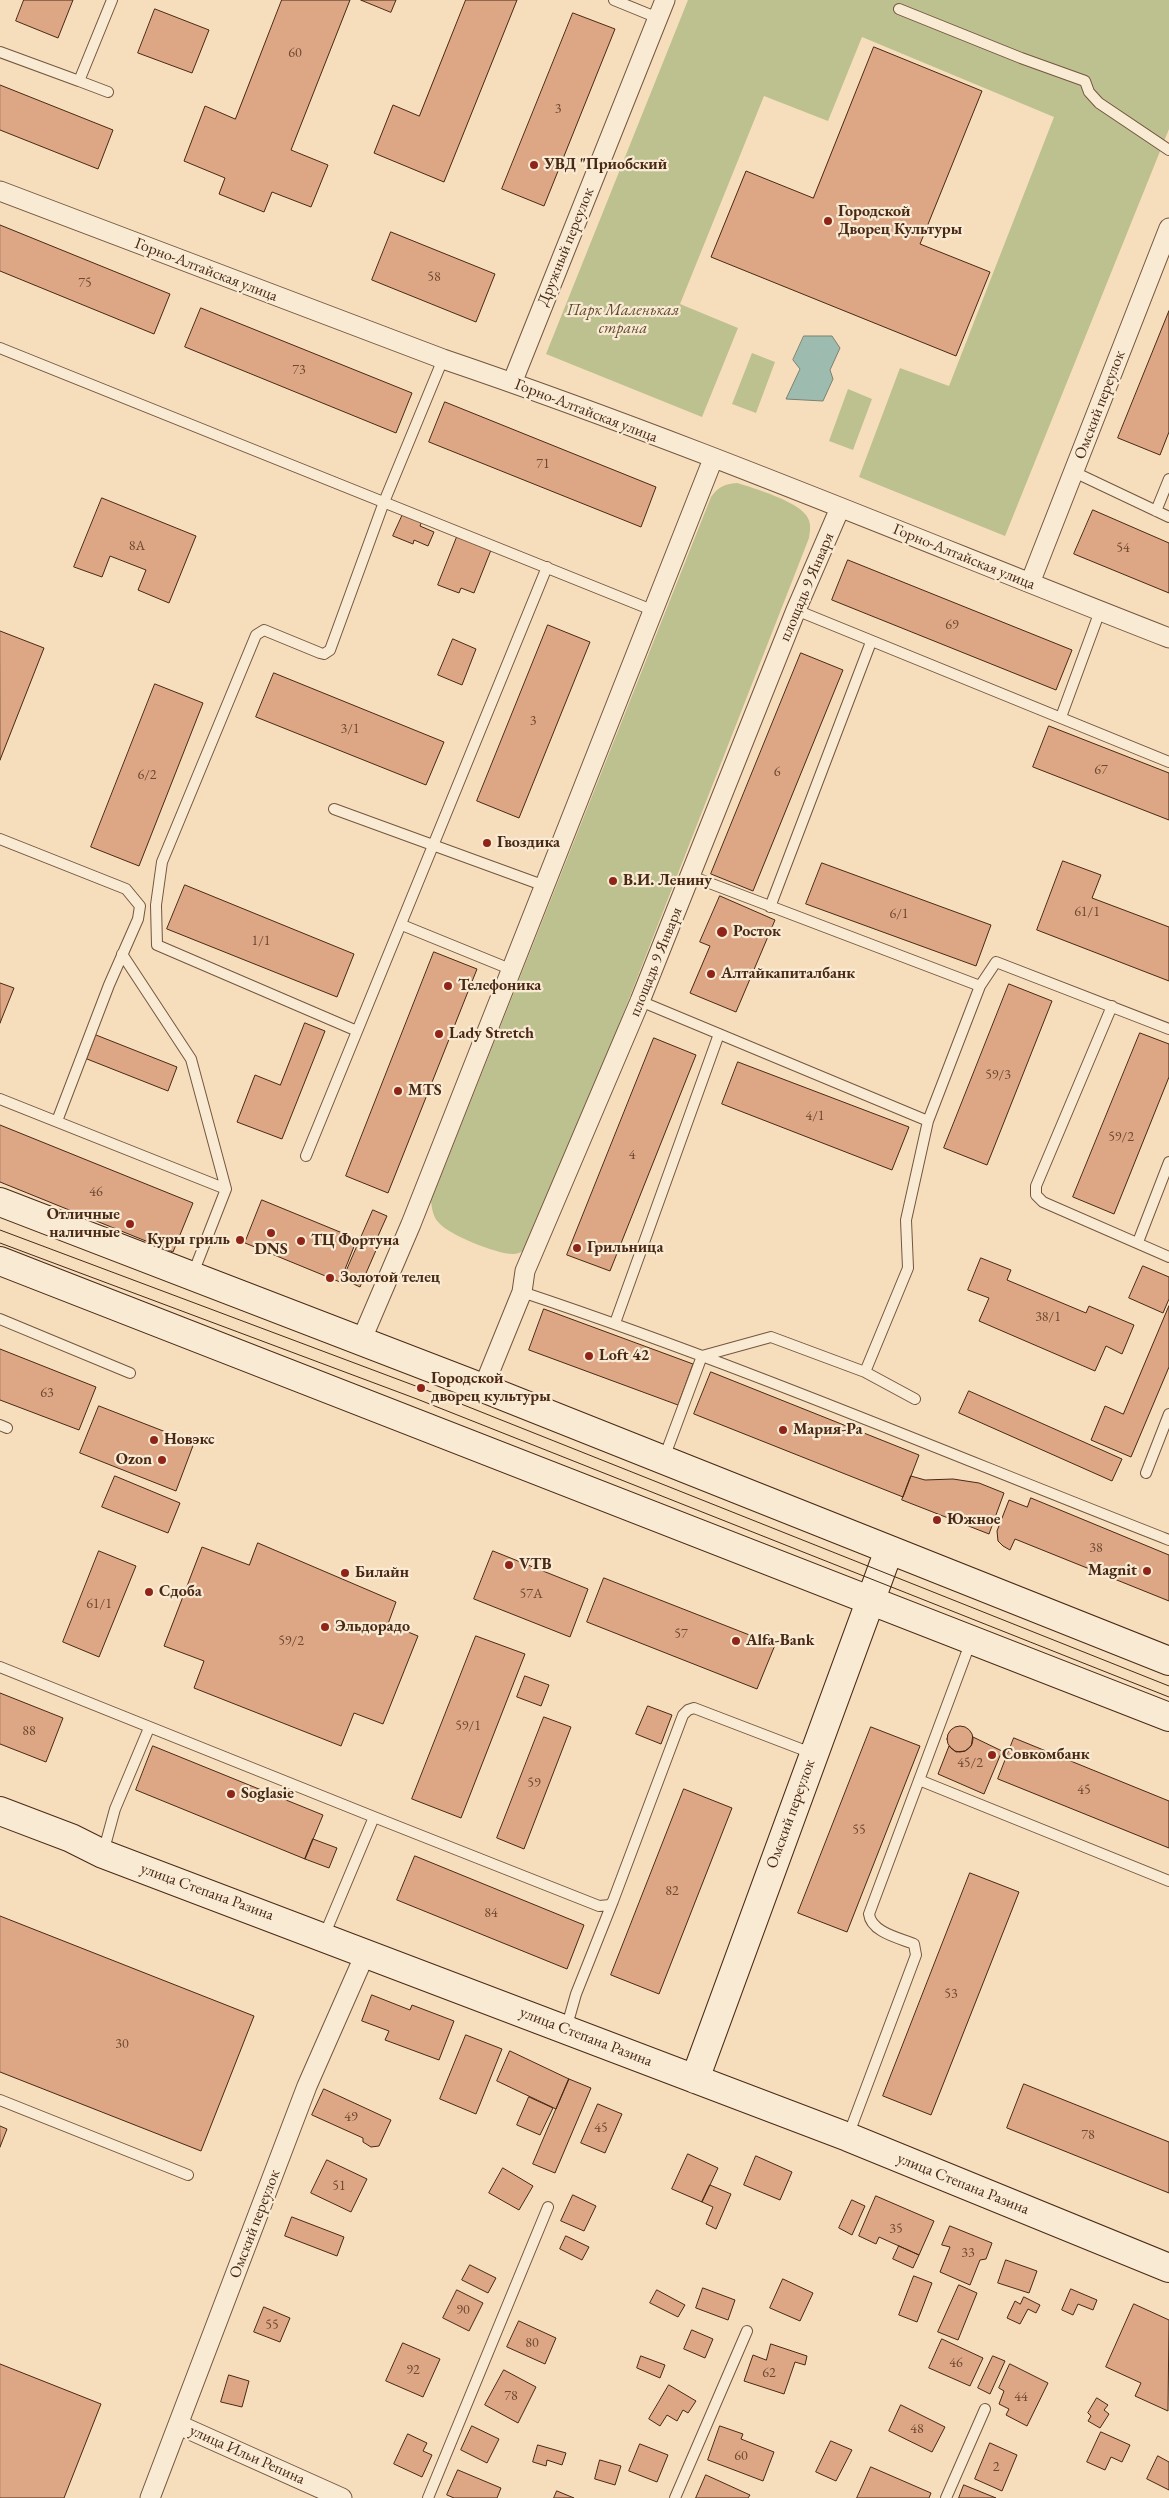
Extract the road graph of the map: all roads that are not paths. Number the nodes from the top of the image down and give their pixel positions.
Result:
1 (112, 0) edge
2 (614, 0) edge
3 (666, 0) edge
4 (899, 9) dead end
5 (658, 18) junction
6 (0, 52) edge
7 (79, 81) junction
8 (108, 92) dead end
9 (1169, 150) edge
10 (0, 191) edge
11 (1169, 228) edge
12 (0, 348) edge
13 (443, 359) junction
14 (512, 382) junction
15 (713, 459) junction
16 (1074, 472) junction
17 (1169, 479) edge
18 (384, 502) junction
19 (840, 508) junction
20 (1156, 511) junction
21 (1169, 517) edge
22 (547, 567) junction
23 (1030, 583) junction
24 (652, 610) junction
25 (796, 610) junction
26 (1100, 611) junction
27 (1169, 638) edge
28 (871, 642) junction
29 (1061, 717) junction
30 (1169, 762) edge
31 (334, 809) dead end
32 (0, 839) edge
33 (434, 845) junction
34 (691, 876) junction
35 (545, 886) junction
36 (770, 907) junction
37 (402, 925) junction
38 (122, 954) junction
39 (510, 969) junction
40 (980, 986) junction
41 (640, 1001) junction
42 (1112, 1006) junction
43 (1169, 1029) edge
44 (357, 1031) junction
45 (719, 1034) junction
46 (0, 1100) edge
47 (928, 1121) junction
48 (57, 1122) junction
49 (306, 1156) dead end
50 (1169, 1162) edge
51 (226, 1190) junction
52 (0, 1202) edge
53 (1138, 1242) junction
54 (1169, 1257) edge
55 (0, 1261) edge
56 (192, 1276) junction
57 (522, 1292) junction
58 (0, 1319) edge
59 (614, 1323) junction
60 (362, 1341) junction
61 (702, 1356) junction
62 (865, 1372) junction
63 (130, 1373) dead end
64 (483, 1388) junction
65 (915, 1399) dead end
66 (1169, 1414) edge
67 (663, 1459) junction
68 (1146, 1473) dead end
69 (1169, 1540) edge
70 (889, 1550) junction
71 (872, 1602) junction
72 (971, 1640) junction
73 (1169, 1661) edge
74 (0, 1667) edge
75 (1169, 1717) edge
76 (149, 1728) junction
77 (814, 1754) junction
78 (919, 1780) junction
79 (0, 1812) edge
80 (374, 1817) junction
81 (103, 1854) junction
82 (1169, 1881) edge
83 (613, 1901) junction
84 (324, 1936) junction
85 (366, 1952) junction
86 (566, 2029) junction
87 (695, 2079) junction
88 (0, 2100) edge
89 (848, 2137) junction
90 (188, 2175) dead end
91 (548, 2207) dead end
92 (1165, 2263) edge
93 (748, 2331) dead end
94 (985, 2409) dead end
95 (179, 2425) junction
96 (150, 2498) edge
97 (342, 2498) edge
98 (428, 2498) edge
99 (675, 2498) edge
100 (946, 2498) edge

1 - 7 lane
2 - 5 lane
3 - 5 street, Дружный переулок
4 - 9 lane
5 - 14 street, Дружный переулок
6 - 7 lane
7 - 8 lane
10 - 13 street, Горно-Алтайская улица
11 - 16 street, Омский переулок
12 - 18 lane
13 - 14 street, Горно-Алтайская улица
13 - 18 lane
14 - 15 street, Горно-Алтайская улица
15 - 19 street, Горно-Алтайская улица
15 - 24 street
16 - 20 lane
16 - 23 street, Омский переулок
17 - 20 lane
18 - 22 lane
18 - 44 lane
19 - 23 street, Горно-Алтайская улица
19 - 25 street, площадь 9 Января
20 - 21 lane
22 - 24 lane
22 - 33 lane
23 - 26 street, Горно-Алтайская улица
24 - 35 street
25 - 28 lane
25 - 34 street, площадь 9 Января
26 - 27 street, Горно-Алтайская улица
26 - 29 lane
28 - 29 lane
28 - 36 lane
29 - 30 lane
31 - 33 lane
32 - 38 lane
33 - 35 lane
33 - 37 lane
34 - 36 lane
34 - 41 street, площадь 9 Января
35 - 39 street
36 - 40 lane
37 - 39 lane
37 - 44 lane
38 - 48 lane
38 - 51 lane
39 - 60 street
40 - 42 lane
40 - 47 lane
41 - 45 lane
41 - 57 street, площадь 9 Января
42 - 43 lane
42 - 53 lane
44 - 49 lane
45 - 47 lane
45 - 59 lane
46 - 48 lane
47 - 62 lane
48 - 51 lane
50 - 53 lane
51 - 56 lane
52 - 56 main road
53 - 54 lane
55 - 71 main road
56 - 60 main road
57 - 59 lane
57 - 64 street, площадь 9 Января
58 - 63 lane
59 - 61 lane
60 - 64 main road
61 - 62 lane
61 - 67 lane
61 - 69 lane
62 - 65 lane
64 - 67 main road
66 - 68 lane
67 - 70 main road
70 - 71 main road, Омский переулок
70 - 73 main road
71 - 72 main road
71 - 77 main road, Омский переулок
72 - 75 main road
72 - 78 lane
74 - 76 lane
76 - 80 lane
76 - 81 lane
77 - 83 lane
77 - 87 main road, Омский переулок
78 - 82 lane
78 - 89 lane
79 - 81 main road, улица Степана Разина
80 - 83 lane
80 - 84 lane
81 - 84 main road, улица Степана Разина
83 - 86 lane
84 - 85 main road, улица Степана Разина
85 - 86 main road, улица Степана Разина
85 - 95 street, Омский переулок
86 - 87 main road, улица Степана Разина
87 - 89 main road, улица Степана Разина
88 - 90 lane
89 - 92 main road, улица Степана Разина
91 - 98 lane
93 - 99 lane
94 - 100 lane
95 - 96 street, Омский переулок
95 - 97 street, улица Ильи Репина

